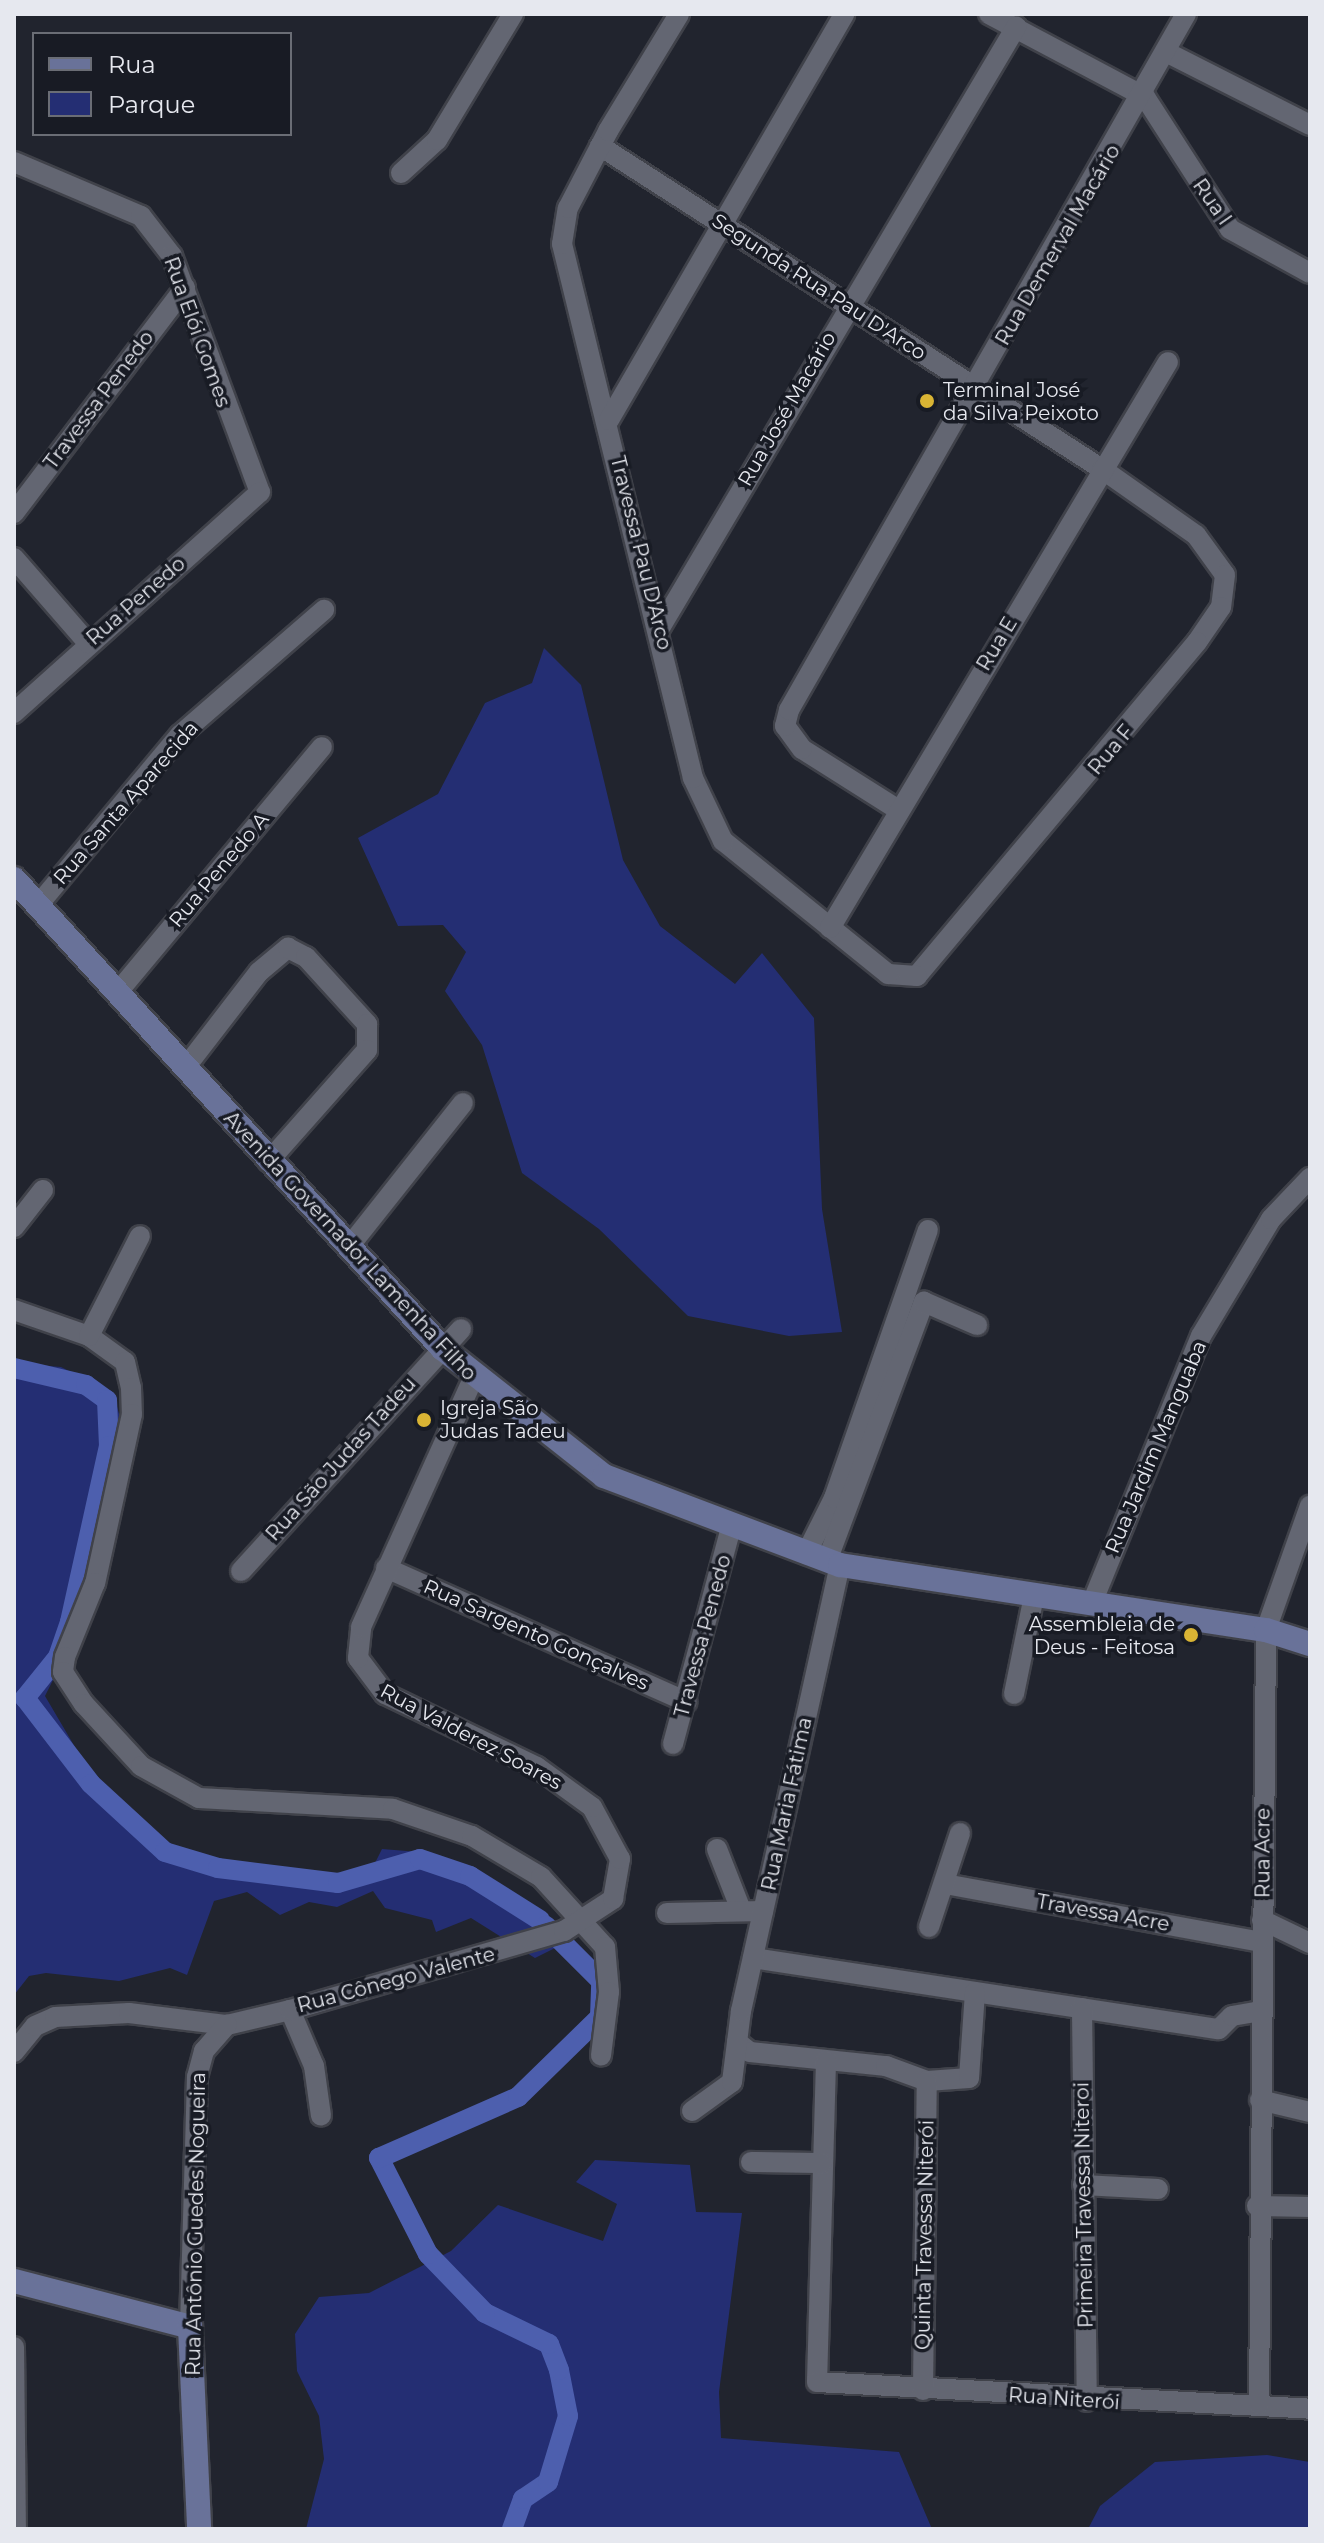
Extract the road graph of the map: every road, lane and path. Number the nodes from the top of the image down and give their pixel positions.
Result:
1 (513, 14) edge
2 (679, 14) edge
3 (844, 14) edge
4 (989, 14) edge
5 (1186, 14) edge
6 (1016, 27) junction
7 (1168, 53) junction
8 (1145, 97) junction
9 (1310, 125) edge
10 (600, 146) junction
11 (14, 162) edge
12 (401, 173) dead end
13 (727, 226) junction
14 (1310, 273) edge
15 (185, 288) junction
16 (847, 307) junction
17 (1168, 362) dead end
18 (974, 387) junction
19 (609, 420) junction
20 (1102, 469) junction
21 (260, 492) joint
22 (14, 513) edge
23 (1196, 535) joint
24 (14, 558) edge
25 (324, 610) dead end
26 (660, 628) junction
27 (88, 643) junction
28 (14, 713) edge
29 (322, 747) dead end
30 (897, 809) junction
31 (14, 879) edge
32 (39, 904) junction
33 (830, 928) junction
34 (942, 951) joint
35 (117, 993) junction
36 (185, 1068) junction
37 (463, 1103) dead end
38 (268, 1162) junction
39 (1310, 1178) edge
40 (43, 1190) dead end
41 (14, 1227) edge
42 (928, 1230) dead end
43 (140, 1236) dead end
44 (348, 1248) junction
45 (14, 1310) edge
46 (977, 1325) dead end
47 (461, 1329) dead end
48 (89, 1336) junction
49 (442, 1348) junction
50 (473, 1379) junction
51 (1310, 1506) edge
52 (731, 1527) junction
53 (824, 1560) junction
54 (386, 1568) junction
55 (241, 1571) dead end
56 (1034, 1596) junction
57 (1092, 1603) junction
58 (1266, 1630) junction
59 (1310, 1644) edge
60 (1014, 1694) dead end
61 (687, 1702) junction
62 (673, 1744) dead end
63 (960, 1833) dead end
64 (717, 1849) dead end
65 (945, 1884) junction
66 (741, 1910) junction
67 (763, 1911) junction
68 (667, 1913) dead end
69 (1262, 1920) junction
70 (588, 1922) junction
71 (929, 1927) dead end
72 (564, 1931) joint
73 (1261, 1942) junction
74 (1310, 1943) edge
75 (753, 1958) junction
76 (975, 1992) junction
77 (1082, 2008) junction
78 (290, 2010) junction
79 (1261, 2011) junction
80 (227, 2025) junction
81 (737, 2042) junction
82 (14, 2052) edge
83 (601, 2055) dead end
84 (826, 2061) junction
85 (927, 2081) junction
86 (1260, 2100) junction
87 (692, 2111) dead end
88 (1310, 2112) edge
89 (321, 2116) dead end
90 (751, 2162) dead end
91 (822, 2163) junction
92 (1083, 2185) junction
93 (1158, 2189) dead end
94 (1257, 2206) junction
95 (1310, 2207) edge
96 (14, 2281) edge
97 (190, 2327) junction
98 (14, 2347) edge
99 (923, 2390) junction
100 (1087, 2401) junction
101 (1259, 2405) junction
102 (1310, 2409) edge
103 (16, 2529) edge
104 (199, 2529) edge

1 - 12 street
2 - 10 street, Travessa Pau D'Arco
3 - 13 street
4 - 6 street
5 - 7 street, Rua Demerval Macário
6 - 8 street
6 - 16 street, Rua José Macário
7 - 8 street, Rua Demerval Macário
7 - 9 street
8 - 14 street, Rua I
8 - 18 street, Rua Demerval Macário
10 - 13 street, Segunda Rua Pau D'Arco
10 - 19 street, Travessa Pau D'Arco
11 - 15 street, Rua Elói Gomes
13 - 16 street, Segunda Rua Pau D'Arco
13 - 19 street
15 - 21 street, Rua Elói Gomes
15 - 22 street, Travessa Penedo
16 - 18 street, Segunda Rua Pau D'Arco
16 - 26 street, Rua José Macário
17 - 20 street, Rua E
18 - 20 street, Segunda Rua Pau D'Arco
18 - 30 street, Rua Demerval Macário
19 - 26 street, Travessa Pau D'Arco
20 - 23 street, Segunda Rua Pau D'Arco
20 - 30 street, Rua E
21 - 27 street, Rua Penedo
23 - 34 street, Rua F
24 - 27 street
25 - 32 street, Rua Santa Aparecida
26 - 33 street, Travessa Pau D'Arco
27 - 28 street, Rua Penedo
29 - 35 street, Rua Penedo A
30 - 33 street, Rua E
31 - 32 street, Avenida Governador Lamenha Filho
32 - 35 street, Avenida Governador Lamenha Filho
33 - 34 street, Travessa Pau D'Arco
35 - 36 street, Avenida Governador Lamenha Filho
36 - 38 street, Avenida Governador Lamenha Filho
36 - 38 street
37 - 44 street
38 - 44 street, Avenida Governador Lamenha Filho
39 - 57 street, Rua Jardim Manguaba
40 - 41 street
42 - 53 street
43 - 48 street
44 - 49 street, Avenida Governador Lamenha Filho
45 - 48 street
46 - 53 street
47 - 49 street, Rua São Judas Tadeu
48 - 70 street
49 - 50 street, Avenida Governador Lamenha Filho
49 - 55 street, Rua São Judas Tadeu
50 - 52 street, Avenida Governador Lamenha Filho
50 - 54 street, Rua Valderez Soares
51 - 58 street, Rua Acre
52 - 53 street, Avenida Governador Lamenha Filho
52 - 61 street, Travessa Penedo
53 - 56 street, Avenida Governador Lamenha Filho
53 - 67 street, Rua Maria Fátima
54 - 61 street, Rua Sargento Gonçalves
54 - 70 street, Rua Valderez Soares
56 - 57 street, Avenida Governador Lamenha Filho
56 - 60 street
57 - 58 street, Avenida Governador Lamenha Filho
58 - 59 street, Avenida Governador Lamenha Filho
58 - 69 street, Rua Acre
61 - 62 street, Travessa Penedo
63 - 65 street
64 - 66 street
65 - 71 street
65 - 73 street, Travessa Acre
66 - 67 street
66 - 68 street
67 - 75 street, Rua Maria Fátima
69 - 73 street, Rua Acre
69 - 74 street
70 - 72 street, Rua Valderez Soares
70 - 83 street
72 - 78 street, Rua Cônego Valente
73 - 79 street, Rua Acre
75 - 76 street
75 - 81 street, Rua Maria Fátima
76 - 77 street
76 - 85 street
77 - 79 street
77 - 92 street, Primeira Travessa Niteroi
78 - 80 street, Rua Cônego Valente
78 - 89 street
79 - 86 street, Rua Acre
80 - 82 street
80 - 97 street, Rua Antônio Guedes Nogueira
81 - 84 street
81 - 87 street, Rua Maria Fátima
84 - 85 street
84 - 91 street
85 - 99 street, Quinta Travessa Niterói
86 - 88 street
86 - 94 street, Rua Acre
90 - 91 street
91 - 99 street, Rua Niterói
92 - 93 street
92 - 100 street, Primeira Travessa Niteroi
94 - 95 street
94 - 101 street, Rua Acre
96 - 97 street
97 - 104 street, Rua Antônio Guedes Nogueira
98 - 103 street
99 - 100 street, Rua Niterói
100 - 101 street, Rua Niterói
101 - 102 street, Rua Niterói

